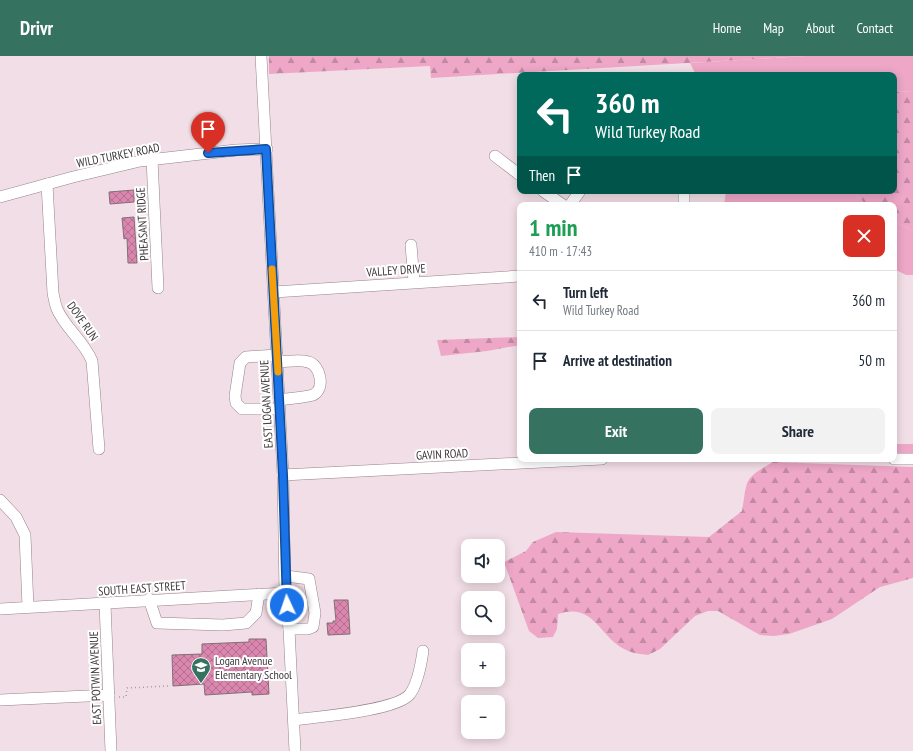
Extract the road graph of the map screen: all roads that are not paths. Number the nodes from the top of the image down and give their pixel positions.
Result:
1 (261, 56) edge
2 (266, 149) junction
3 (494, 156) dead end
4 (152, 160) junction
5 (517, 173) edge
6 (47, 184) junction
7 (547, 194) edge
8 (0, 197) edge
9 (558, 202) edge
10 (411, 244) dead end
11 (517, 276) edge
12 (414, 281) junction
13 (158, 288) dead end
14 (274, 292) junction
15 (277, 359) junction
16 (279, 404) junction
17 (98, 449) dead end
18 (897, 459) edge
19 (913, 459) edge
20 (542, 462) edge
21 (283, 475) junction
22 (0, 500) edge
23 (286, 576) junction
24 (285, 593) junction
25 (259, 594) junction
26 (149, 599) junction
27 (105, 604) junction
28 (28, 607) junction
29 (0, 609) edge
30 (289, 629) junction
31 (424, 651) dead end
32 (113, 696) junction
33 (0, 700) edge
34 (294, 720) junction
35 (112, 751) edge
36 (295, 751) edge

1 - 2 street, EAST LOGAN AVENUE
2 - 4 street, WILD TURKEY ROAD
2 - 14 street, EAST LOGAN AVENUE
3 - 5 street
4 - 6 street, WILD TURKEY ROAD
4 - 13 street, PHEASANT RIDGE
6 - 8 street, WILD TURKEY ROAD
6 - 17 street, DOVE RUN
7 - 9 street
10 - 12 street
11 - 12 street, VALLEY DRIVE
12 - 14 street, VALLEY DRIVE
14 - 15 street, EAST LOGAN AVENUE
15 - 16 street, EAST LOGAN AVENUE
15 - 16 street
15 - 16 street
16 - 21 street, EAST LOGAN AVENUE
18 - 19 street
20 - 21 street, GAVIN ROAD
21 - 23 street, EAST LOGAN AVENUE
22 - 28 street
23 - 24 street, EAST LOGAN AVENUE
23 - 30 street
24 - 25 street, SOUTH EAST STREET
24 - 30 street, EAST LOGAN AVENUE
25 - 26 street, SOUTH EAST STREET
25 - 26 street
26 - 27 street, SOUTH EAST STREET
27 - 28 street, SOUTH EAST STREET
27 - 32 street, EAST POTWIN AVENUE
28 - 29 street, SOUTH EAST STREET
30 - 34 street, EAST LOGAN AVENUE
31 - 34 street
32 - 33 street
32 - 35 street, EAST POTWIN AVENUE
34 - 36 street, EAST LOGAN AVENUE

